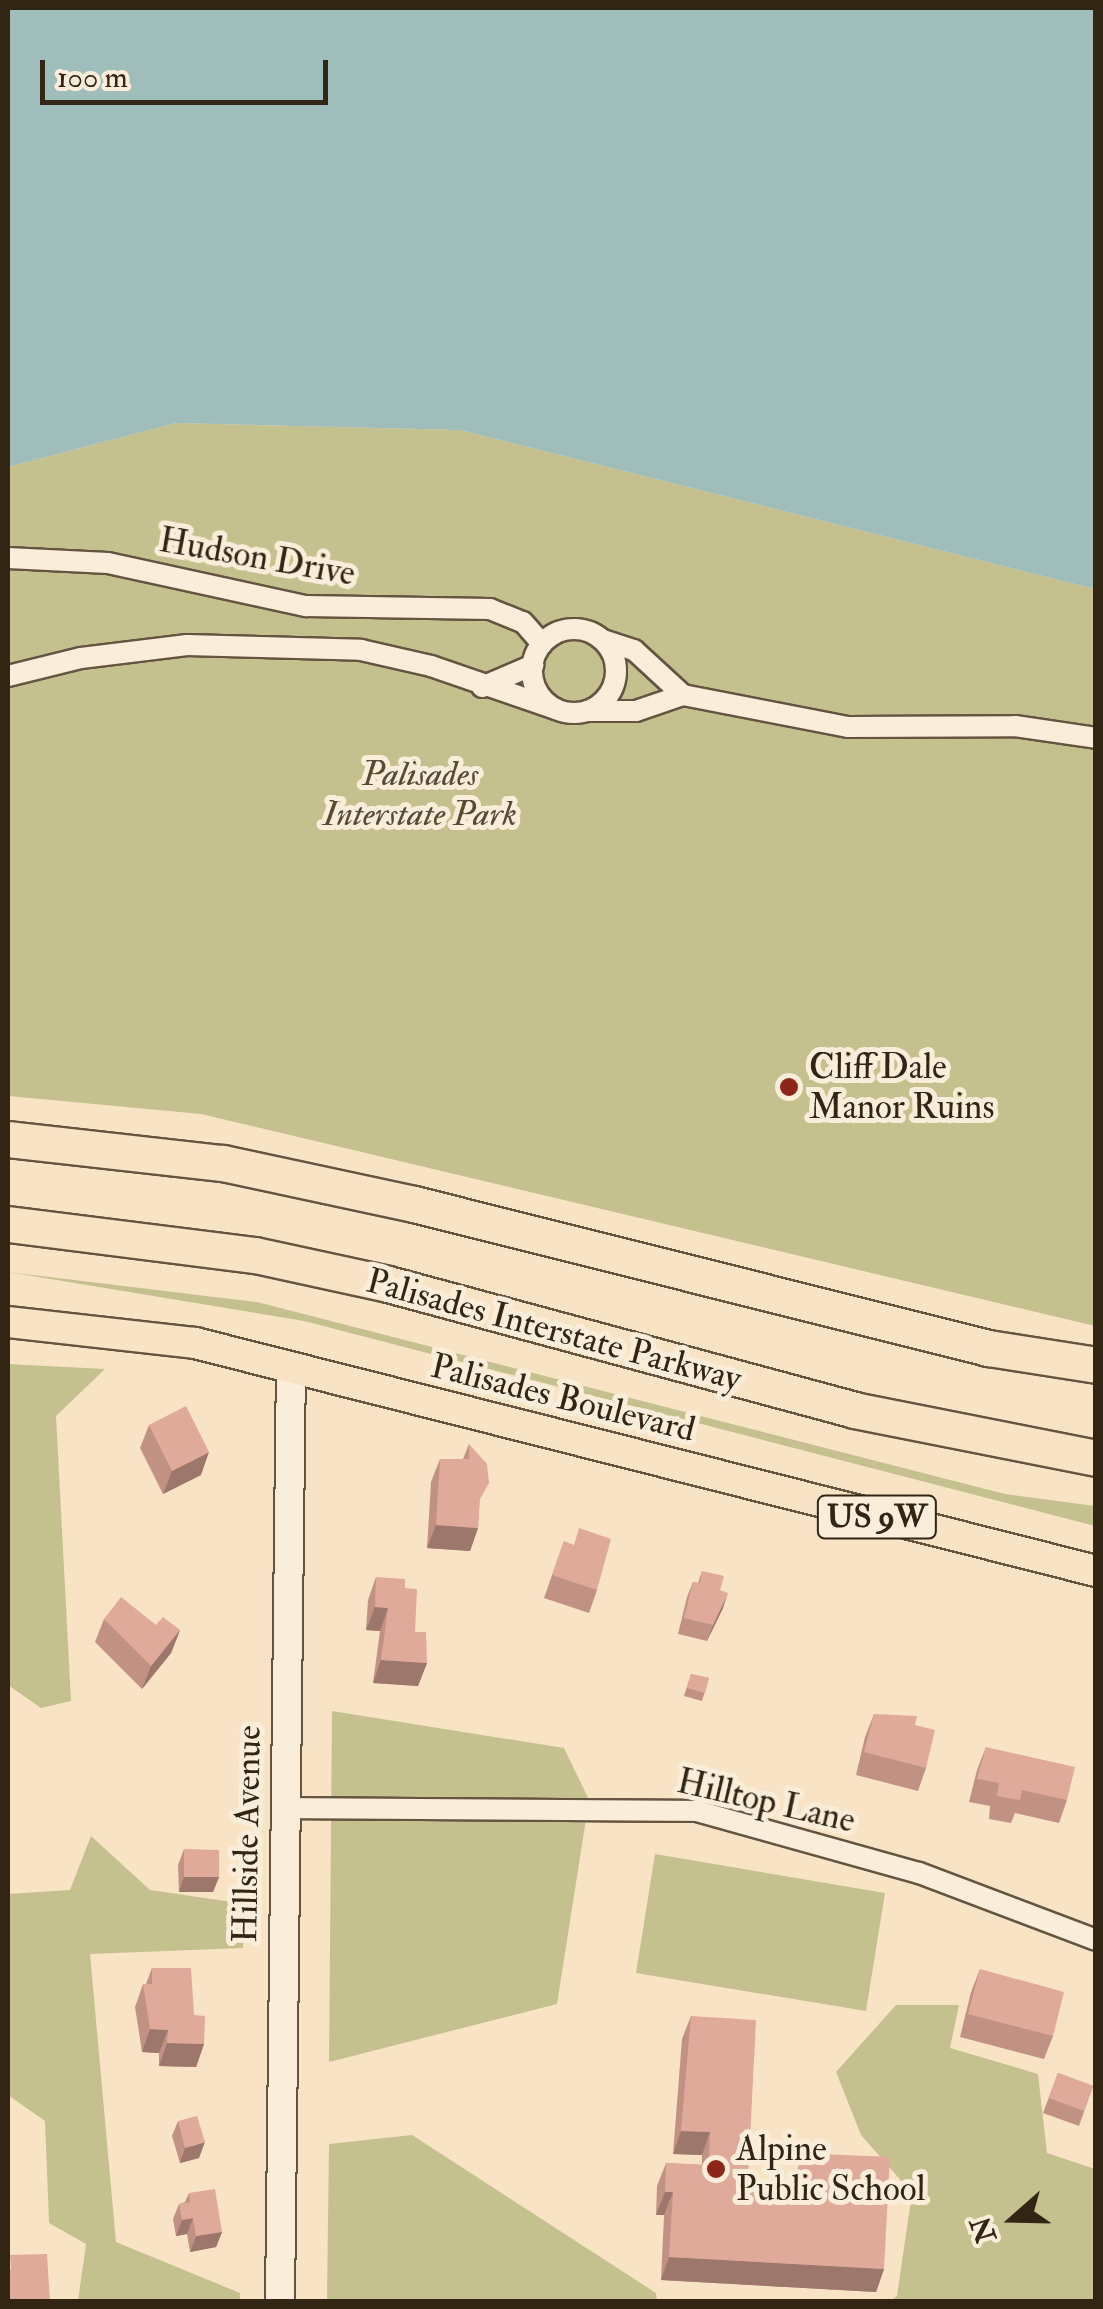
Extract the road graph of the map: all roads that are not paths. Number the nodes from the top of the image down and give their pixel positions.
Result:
1 (8, 558) edge
2 (603, 640) junction
3 (542, 644) junction
4 (533, 665) junction
5 (8, 676) edge
6 (482, 687) junction
7 (682, 696) junction
8 (556, 709) junction
9 (588, 711) junction
10 (1096, 738) edge
11 (8, 1139) edge
12 (8, 1224) edge
13 (8, 1322) edge
14 (1096, 1365) edge
15 (291, 1367) junction
16 (1096, 1458) edge
17 (1096, 1571) edge
18 (286, 1808) junction
19 (1096, 1940) edge
20 (280, 2302) edge

1 - 3 street, Hudson Drive
2 - 3 street
2 - 7 street
2 - 9 street
3 - 4 street
4 - 6 street
4 - 8 street
5 - 6 street
6 - 8 street
7 - 9 street
7 - 10 street
8 - 9 street
11 - 14 highway
12 - 16 highway, Palisades Interstate Parkway
13 - 15 main road, Palisades Boulevard / US 9W
15 - 17 main road, Palisades Boulevard / US 9W
15 - 18 main road, Hillside Avenue
18 - 19 street, Hilltop Lane
18 - 20 main road, Hillside Avenue

